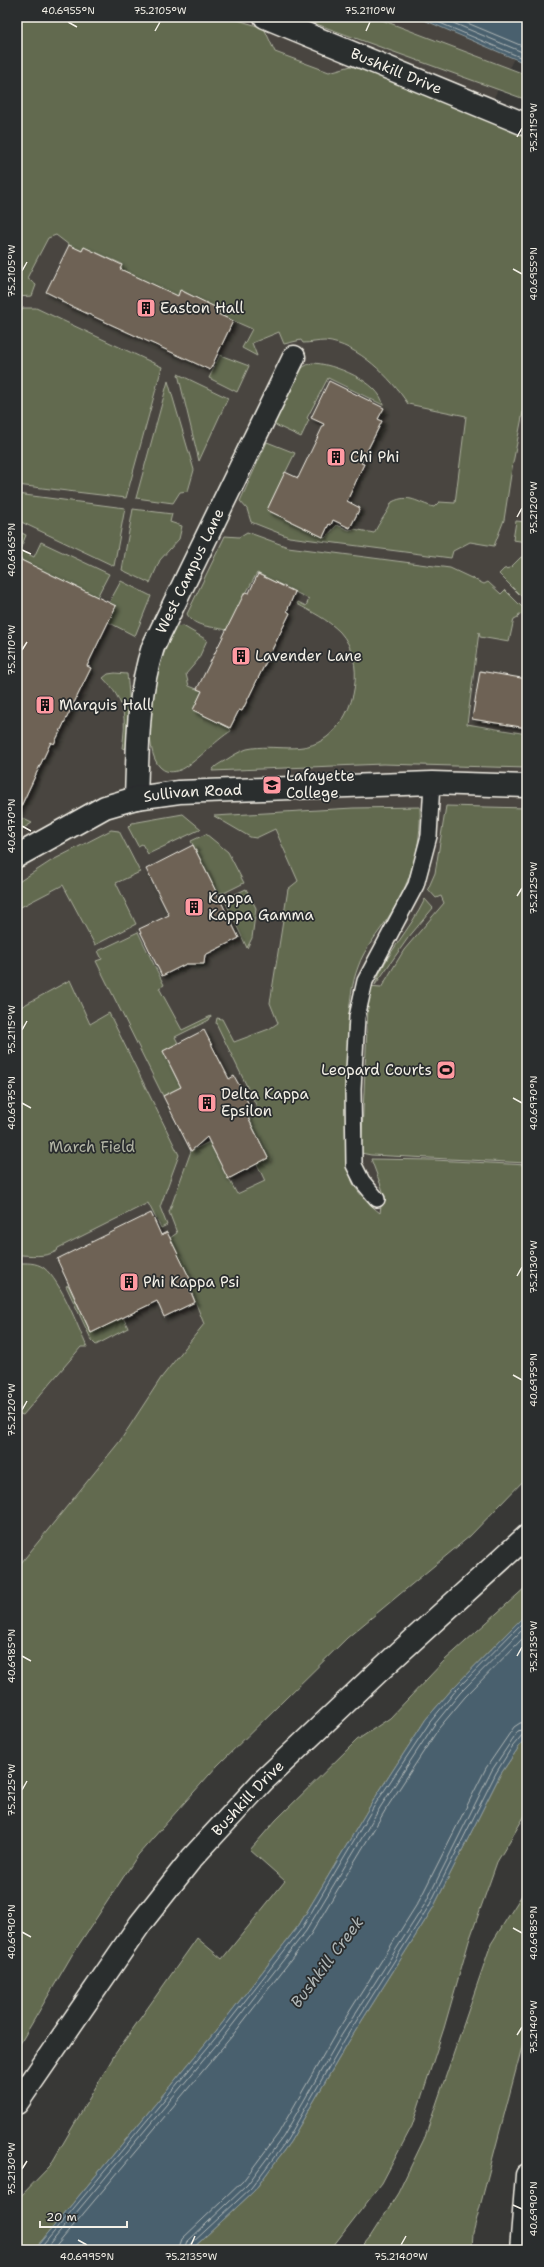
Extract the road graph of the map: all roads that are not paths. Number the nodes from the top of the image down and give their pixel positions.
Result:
1 (266, 17) edge
2 (527, 125) edge
3 (294, 357) dead end
4 (432, 783) junction
5 (527, 786) edge
6 (136, 798) junction
7 (17, 856) edge
8 (377, 1199) dead end
9 (527, 1536) edge
10 (17, 2103) edge
11 (527, 2175) edge
12 (521, 2250) edge

1 - 2 main road, Bushkill Drive
3 - 6 main road, West Campus Lane
4 - 5 main road, Sullivan Road
4 - 6 main road, Sullivan Road
4 - 8 lane
6 - 7 main road, Sullivan Road
9 - 10 main road, Bushkill Drive
11 - 12 main road

